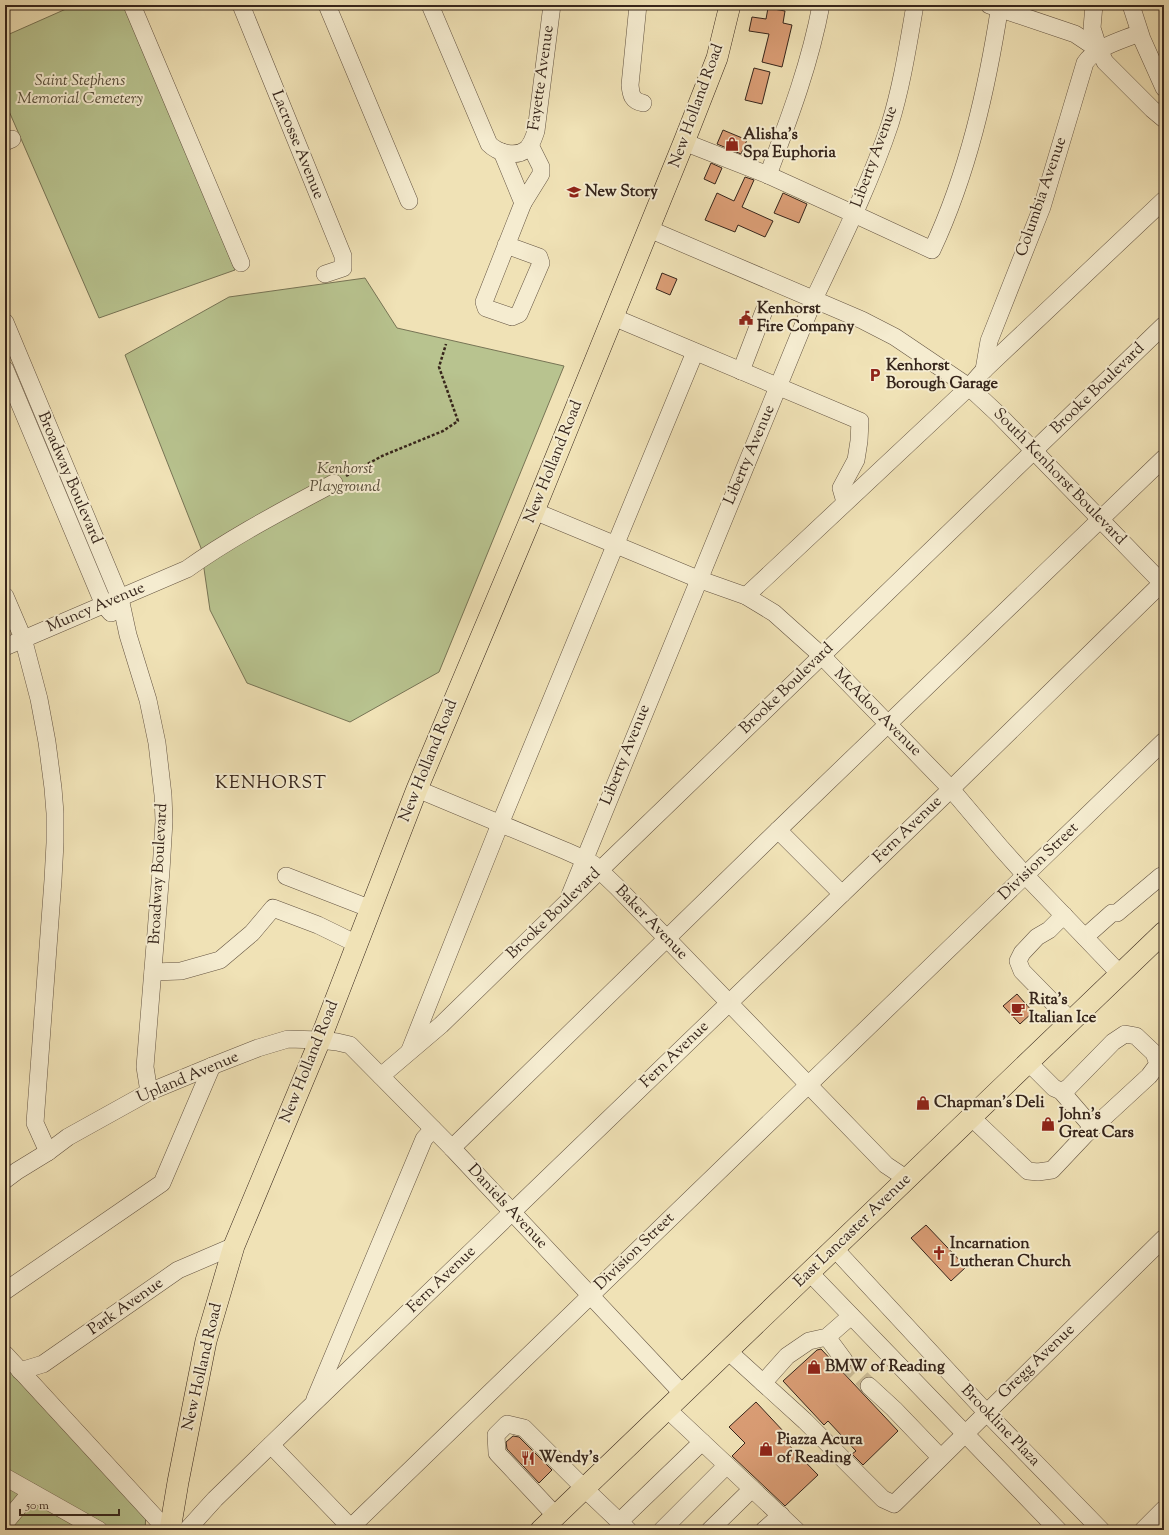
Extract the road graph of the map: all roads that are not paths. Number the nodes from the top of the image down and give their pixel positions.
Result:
1 (132, 5) edge
2 (241, 5) edge
3 (327, 5) edge
4 (430, 5) edge
5 (552, 5) edge
6 (638, 5) edge
7 (730, 5) edge
8 (821, 5) edge
9 (915, 5) edge
10 (1094, 5) edge
11 (1131, 5) edge
12 (996, 6) edge
13 (1139, 33) junction
14 (1099, 50) junction
15 (1164, 88) edge
16 (643, 103) dead end
17 (1164, 119) edge
18 (533, 138) junction
19 (684, 142) junction
20 (502, 152) junction
21 (768, 175) junction
22 (1164, 200) edge
23 (409, 201) dead end
24 (523, 203) junction
25 (854, 214) junction
26 (649, 229) junction
27 (506, 245) dead end
28 (242, 263) dead end
29 (325, 274) dead end
30 (814, 299) junction
31 (764, 311) dead end
32 (613, 317) junction
33 (5, 322) edge
34 (1164, 325) edge
35 (695, 352) junction
36 (5, 370) edge
37 (984, 370) junction
38 (741, 371) junction
39 (778, 387) junction
40 (970, 387) junction
41 (1034, 451) junction
42 (1164, 458) edge
43 (334, 483) road end
44 (845, 502) junction
45 (534, 511) junction
46 (1101, 519) junction
47 (616, 545) junction
48 (698, 579) junction
49 (1163, 583) edge
50 (5, 596) edge
51 (746, 596) junction
52 (120, 598) junction
53 (104, 605) junction
54 (128, 635) junction
55 (23, 638) junction
56 (5, 647) edge
57 (822, 656) junction
58 (888, 724) junction
59 (1164, 741) edge
60 (417, 789) junction
61 (951, 789) junction
62 (501, 824) junction
63 (778, 830) junction
64 (584, 858) junction
65 (599, 871) junction
66 (1164, 875) edge
67 (286, 876) dead end
68 (1026, 876) junction
69 (842, 894) junction
70 (568, 901) junction
71 (371, 909) junction
72 (1064, 915) junction
73 (1164, 932) edge
74 (1085, 937) junction
75 (667, 939) junction
76 (357, 944) junction
77 (153, 972) junction
78 (1120, 974) junction
79 (729, 1003) junction
80 (1071, 1021) junction
81 (320, 1040) junction
82 (410, 1052) junction
83 (1028, 1062) junction
84 (212, 1066) junction
85 (381, 1076) junction
86 (809, 1085) junction
87 (1061, 1091) junction
88 (149, 1092) junction
89 (971, 1117) junction
90 (1093, 1128) junction
91 (433, 1129) junction
92 (452, 1148) junction
93 (48, 1152) junction
94 (907, 1178) junction
95 (5, 1180) edge
96 (512, 1213) junction
97 (1164, 1238) edge
98 (234, 1246) junction
99 (835, 1249) junction
100 (810, 1273) junction
101 (5, 1291) edge
102 (591, 1295) junction
103 (851, 1316) junction
104 (828, 1337) junction
105 (728, 1351) junction
106 (5, 1354) edge
107 (844, 1360) tunnel mouth
108 (20, 1371) junction
109 (763, 1383) junction
110 (869, 1386) tunnel mouth
111 (682, 1393) junction
112 (312, 1405) junction
113 (667, 1409) junction
114 (986, 1412) junction
115 (964, 1434) junction
116 (702, 1442) junction
117 (271, 1445) junction
118 (940, 1457) junction
119 (727, 1465) junction
120 (5, 1477) edge
121 (585, 1489) junction
122 (752, 1489) junction
123 (31, 1492) junction
124 (1164, 1509) edge
125 (781, 1514) junction
126 (556, 1516) junction
127 (5, 1524) edge
128 (82, 1526) edge
129 (624, 1526) edge
130 (351, 1529) edge
131 (99, 1530) edge
132 (168, 1530) edge
133 (187, 1530) edge
134 (541, 1530) edge
135 (662, 1530) edge
136 (710, 1530) edge
137 (764, 1530) edge
138 (796, 1530) edge
139 (1058, 1530) edge
140 (1101, 1530) edge
141 (1143, 1530) edge

1 - 28 street
2 - 29 street, Lacrosse Avenue
3 - 23 street
4 - 20 street
5 - 18 street, Fayette Avenue
6 - 16 street
7 - 19 main road, New Holland Road
8 - 21 street
9 - 25 street, Liberty Avenue
10 - 14 street
11 - 13 street
12 - 14 street
12 - 25 street
13 - 14 street, Columbia Avenue
13 - 15 street
14 - 17 street
14 - 37 street, Columbia Avenue
18 - 20 street, Fayette Avenue
18 - 24 street
19 - 21 street
19 - 26 main road, New Holland Road
20 - 24 street
21 - 25 street
22 - 37 street
24 - 27 street
25 - 30 street, Liberty Avenue
26 - 30 street, South Kenhorst Boulevard
26 - 32 main road, New Holland Road
30 - 39 street, Liberty Avenue
30 - 40 street, South Kenhorst Boulevard
31 - 38 street
32 - 35 street
32 - 45 main road, New Holland Road
33 - 52 street, Broadway Boulevard
34 - 41 street, Brooke Boulevard
35 - 38 street
35 - 47 street, Brooke Boulevard
36 - 53 street, Broadway Boulevard
37 - 40 street, Columbia Avenue
38 - 39 street
39 - 44 street
39 - 48 street, Liberty Avenue
40 - 41 street, South Kenhorst Boulevard
40 - 44 street, Columbia Avenue
41 - 46 street, South Kenhorst Boulevard
41 - 57 street, Brooke Boulevard
42 - 46 street
43 - 52 street, Muncy Avenue
44 - 51 street, Columbia Avenue
45 - 47 street, McAdoo Avenue
45 - 60 main road, New Holland Road
46 - 49 street, South Kenhorst Boulevard
46 - 58 street
47 - 48 street, McAdoo Avenue
47 - 62 street, Brooke Boulevard
48 - 51 street, McAdoo Avenue
48 - 64 street, Liberty Avenue
49 - 61 street, Fern Avenue
50 - 55 street
51 - 57 street, McAdoo Avenue
52 - 53 street, Muncy Avenue
52 - 54 street, Broadway Boulevard
53 - 54 street, Broadway Boulevard
53 - 55 street, Muncy Avenue
54 - 77 street, Broadway Boulevard
55 - 56 street, Muncy Avenue
55 - 93 street
57 - 58 street, McAdoo Avenue
57 - 65 street, Brooke Boulevard
58 - 61 street, McAdoo Avenue
58 - 63 street
59 - 68 street, Division Street
60 - 62 street, Baker Avenue
60 - 71 main road, New Holland Road
61 - 68 street, McAdoo Avenue
61 - 69 street, Fern Avenue
62 - 64 street, Baker Avenue
62 - 82 street, Brooke Boulevard
63 - 69 street
63 - 75 street
64 - 65 street, Baker Avenue
64 - 70 street, Liberty Avenue
65 - 70 street, Brooke Boulevard
65 - 75 street, Baker Avenue
66 - 74 street
67 - 71 street
68 - 72 street, McAdoo Avenue
68 - 86 street, Division Street
69 - 79 street, Fern Avenue
70 - 82 street, Brooke Boulevard
71 - 76 main road, New Holland Road
72 - 74 street, McAdoo Avenue
72 - 80 street
73 - 78 main road, East Lancaster Avenue
74 - 78 street, McAdoo Avenue
75 - 79 street, Baker Avenue
75 - 92 street
76 - 77 street
76 - 81 main road, New Holland Road
77 - 88 street, Broadway Boulevard
78 - 80 main road, East Lancaster Avenue
79 - 86 street, Baker Avenue
79 - 96 street, Fern Avenue
80 - 83 main road, East Lancaster Avenue
81 - 84 street, Upland Avenue
81 - 85 street, Daniels Avenue
81 - 98 main road, New Holland Road
82 - 85 street, Brooke Boulevard
83 - 87 street
83 - 89 main road, East Lancaster Avenue
84 - 88 street, Upland Avenue
84 - 101 street
85 - 91 street, Daniels Avenue
86 - 94 street, Baker Avenue
86 - 102 street, Division Street
87 - 90 street
87 - 90 street
88 - 93 street, Upland Avenue
89 - 90 street
89 - 94 main road, East Lancaster Avenue
91 - 92 street, Daniels Avenue
91 - 112 street
92 - 96 street, Daniels Avenue
93 - 95 street, Upland Avenue
94 - 99 main road, East Lancaster Avenue
96 - 102 street, Daniels Avenue
96 - 112 street, Fern Avenue
97 - 114 street, Gregg Avenue
98 - 108 street, Park Avenue
98 - 132 main road, New Holland Road
99 - 100 main road, East Lancaster Avenue
99 - 114 street, Brookline Plaza
100 - 103 street, Brookline Plaza
100 - 105 main road, East Lancaster Avenue
102 - 111 street, Daniels Avenue
102 - 130 street, Division Street
103 - 104 street
103 - 115 street, Brookline Plaza
104 - 107 street
104 - 109 street
105 - 109 street
105 - 111 main road, East Lancaster Avenue
106 - 108 street
108 - 132 street
109 - 118 street, Gregg Avenue
110 - 118 street
111 - 113 main road, East Lancaster Avenue
112 - 117 street, Fern Avenue
113 - 116 street
113 - 121 main road, East Lancaster Avenue
114 - 115 street, Gregg Avenue
114 - 140 street, Brookline Plaza
115 - 118 street, Gregg Avenue
115 - 139 street, Brookline Plaza
116 - 119 street
116 - 129 street
117 - 130 street
117 - 133 street, Fern Avenue
119 - 122 street
119 - 135 street
120 - 123 street
121 - 126 main road, East Lancaster Avenue
121 - 126 street
121 - 129 street
122 - 125 street
122 - 136 street
123 - 127 street
123 - 128 street
124 - 141 street
125 - 137 street
125 - 138 street
126 - 134 main road, East Lancaster Avenue
128 - 131 street

